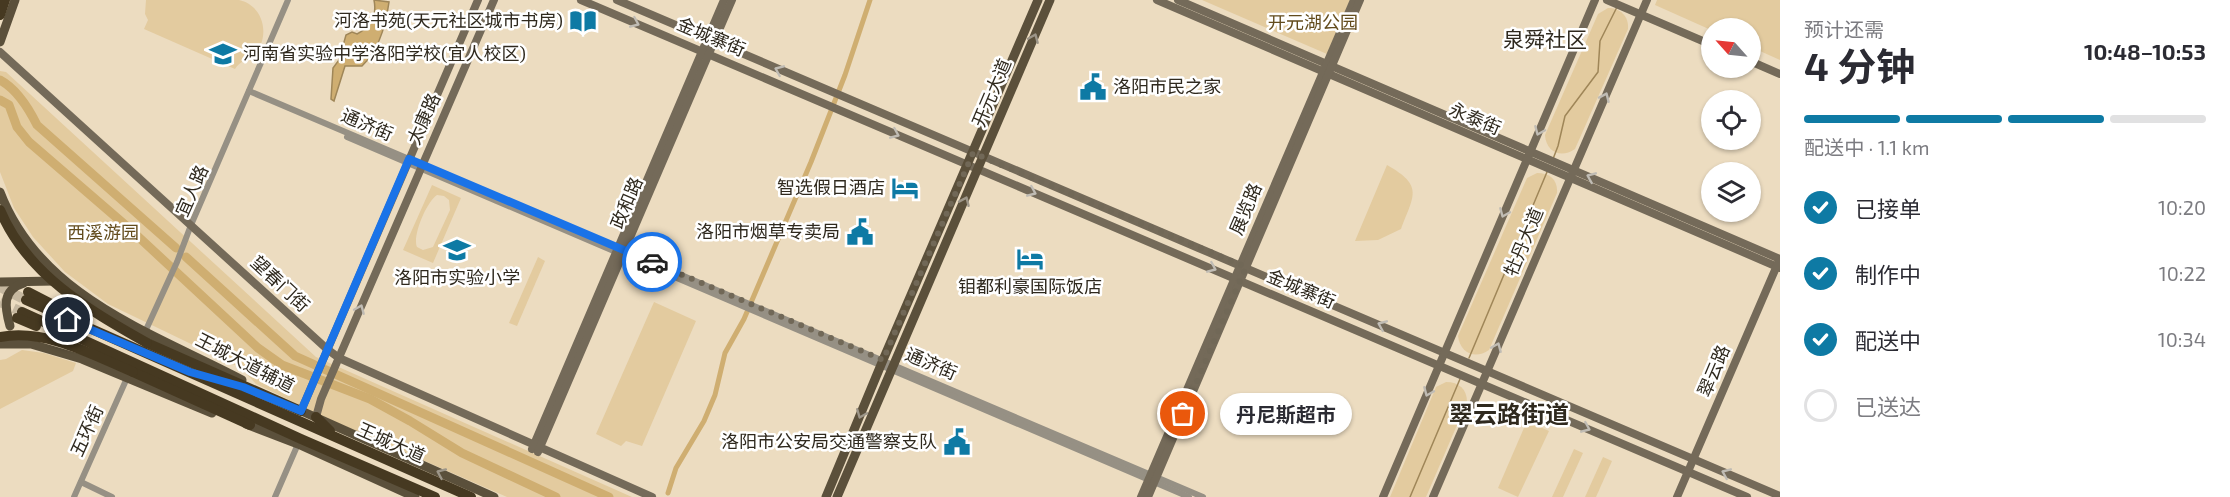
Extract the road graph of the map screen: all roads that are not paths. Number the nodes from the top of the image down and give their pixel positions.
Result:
1 (4, 0) edge
2 (15, 0) edge
3 (289, 0) edge
4 (496, 0) edge
5 (581, 0) edge
6 (617, 0) edge
7 (724, 0) edge
8 (732, 0) edge
9 (1038, 0) edge
10 (1050, 0) edge
11 (1157, 0) edge
12 (1178, 0) edge
13 (1353, 0) edge
14 (1360, 0) edge
15 (1595, 0) edge
16 (1647, 0) edge
17 (477, 2) edge
18 (1616, 2) edge
19 (1641, 13) junction
20 (0, 15) edge
21 (687, 30) junction
22 (1701, 38) edge
23 (710, 40) junction
24 (0, 42) edge
25 (681, 43) junction
26 (0, 52) edge
27 (705, 53) junction
28 (0, 60) edge
29 (1761, 64) edge
30 (1328, 68) junction
31 (1780, 72) edge
32 (249, 93) junction
33 (973, 153) junction
34 (1529, 155) junction
35 (984, 157) junction
36 (408, 161) junction
37 (967, 165) junction
38 (421, 166) junction
39 (978, 170) junction
40 (1571, 174) junction
41 (0, 192) edge
42 (0, 210) edge
43 (192, 227) junction
44 (621, 251) junction
45 (1779, 263) edge
46 (1243, 265) junction
47 (1238, 279) junction
48 (64, 280) junction
49 (0, 282) edge
50 (28, 291) junction
51 (0, 316) edge
52 (16, 319) junction
53 (87, 335) junction
54 (0, 337) edge
55 (146, 338) junction
56 (0, 344) edge
57 (31, 344) junction
58 (326, 352) junction
59 (1445, 352) junction
60 (882, 363) junction
61 (337, 364) junction
62 (1439, 366) junction
63 (892, 367) junction
64 (1483, 369) junction
65 (190, 372) junction
66 (130, 375) junction
67 (1477, 383) junction
68 (184, 386) junction
69 (243, 387) junction
70 (299, 415) junction
71 (316, 417) junction
72 (250, 425) junction
73 (334, 436) junction
74 (300, 442) junction
75 (536, 448) junction
76 (1696, 459) junction
77 (1690, 472) junction
78 (1152, 478) junction
79 (81, 482) junction
80 (1780, 496) edge
81 (74, 497) edge
82 (112, 497) edge
83 (275, 497) edge
84 (415, 497) edge
85 (435, 497) edge
86 (471, 497) edge
87 (494, 497) edge
88 (640, 497) edge
89 (652, 497) edge
90 (826, 497) edge
91 (837, 497) edge
92 (1141, 497) edge
93 (1148, 497) edge
94 (1189, 497) edge
95 (1203, 497) edge
96 (1383, 497) edge
97 (1433, 497) edge
98 (1677, 497) edge
99 (1682, 497) edge
100 (1747, 497) edge

1 - 20 highway
2 - 24 main road
3 - 32 street, 宜人路
4 - 38 main road, 太康路
5 -> 25 main road, 金城寨街
6 - 21 main road, 金城寨街
7 - 23 main road, 政和路
8 - 23 main road, 政和路
9 - 33 main road, 开元大道
35 -> 10 main road, 开元大道
11 - 30 main road, 永泰街
12 - 30 main road, 永泰街
13 - 30 main road, 展览路
14 - 30 main road, 展览路
15 -> 34 main road, 牡丹大道
16 - 19 main road, 牡丹大道
17 - 36 main road, 太康路
18 - 19 main road
19 - 22 main road
40 -> 19 main road, 牡丹大道
21 - 23 main road, 金城寨街
21 - 25 main road
23 - 27 main road, 政和路
33 -> 23 main road, 金城寨街
25 - 27 main road, 金城寨街
26 - 43 main road, 望春门街
27 -> 37 main road, 金城寨街
27 - 44 main road, 政和路
28 - 43 main road, 望春门街
29 - 31 main road
30 - 34 main road, 永泰街
30 - 46 main road, 展览路
32 - 36 street, 通济街
32 - 43 street, 宜人路
33 - 35 main road, 金城寨街
33 - 37 main road, 开元大道
34 - 40 main road, 永泰街
34 -> 59 main road, 牡丹大道
35 - 39 main road, 开元大道
35 - 46 main road, 金城寨街
36 - 38 street, 通济街
36 - 58 main road, 太康路
37 - 39 main road, 金城寨街
37 - 60 main road, 开元大道
38 - 44 street, 通济街
61 -> 38 main road, 太康路
39 -> 47 main road, 金城寨街
63 -> 39 main road, 开元大道
40 - 45 main road, 永泰街
64 -> 40 main road, 牡丹大道
41 - 48 main road, 王城大道辅道
42 - 55 highway, bridge
43 - 55 street, 宜人路
43 - 58 main road, 望春门街
44 - 60 street, 通济街
44 - 75 main road, 政和路
45 - 76 main road, 翠云路
46 - 47 main road, 展览路
59 -> 46 main road, 金城寨街
47 - 62 main road, 金城寨街
47 - 78 main road, 展览路
48 - 50 main road
48 - 55 main road, 王城大道辅道
49 - 50 main road
50 - 52 main road
50 - 53 highway
51 - 52 main road
52 - 53 highway
52 - 57 main road
53 - 65 highway
53 - 68 highway
54 - 66 highway, bridge
55 - 69 highway
55 - 70 main road, 王城大道辅道
56 - 57 main road
57 - 66 main road
58 - 61 main road, 望春门街
58 - 70 main road, 太康路
59 - 62 main road, 牡丹大道
59 - 64 main road, 金城寨街
60 - 63 street, 通济街
60 -> 90 main road, 开元大道
61 - 71 main road, 太康路
61 - 75 main road, 望春门街
62 - 67 main road, 金城寨街
62 -> 96 main road, 牡丹大道
63 - 78 street, 通济街
63 - 91 main road, 开元大道
64 - 67 main road, 牡丹大道
64 - 76 main road
65 - 69 highway
65 - 70 highway
66 - 72 highway
66 - 79 street, 五环街
67 -> 77 main road
67 - 97 main road, 牡丹大道
68 - 72 highway
68 - 74 highway, 王城大道
69 - 70 highway
70 - 71 main road, 王城大道辅道
70 - 73 highway, 王城大道
71 - 73 highway
87 -> 71 main road, 王城大道辅道
72 - 74 main road
73 - 86 highway, 王城大道
74 - 83 street
74 - 84 main road
74 - 85 highway, 王城大道
75 - 88 main road, 望春门街
75 - 89 main road, 望春门街
76 - 77 main road, 翠云路
80 -> 76 main road
77 - 98 main road, 翠云路
77 - 99 main road, 翠云路
77 - 100 main road
78 - 92 main road, 展览路
78 - 93 main road, 展览路
78 - 94 street, 通济街
78 - 95 street, 通济街
79 - 81 street, 五环街
79 - 82 street

